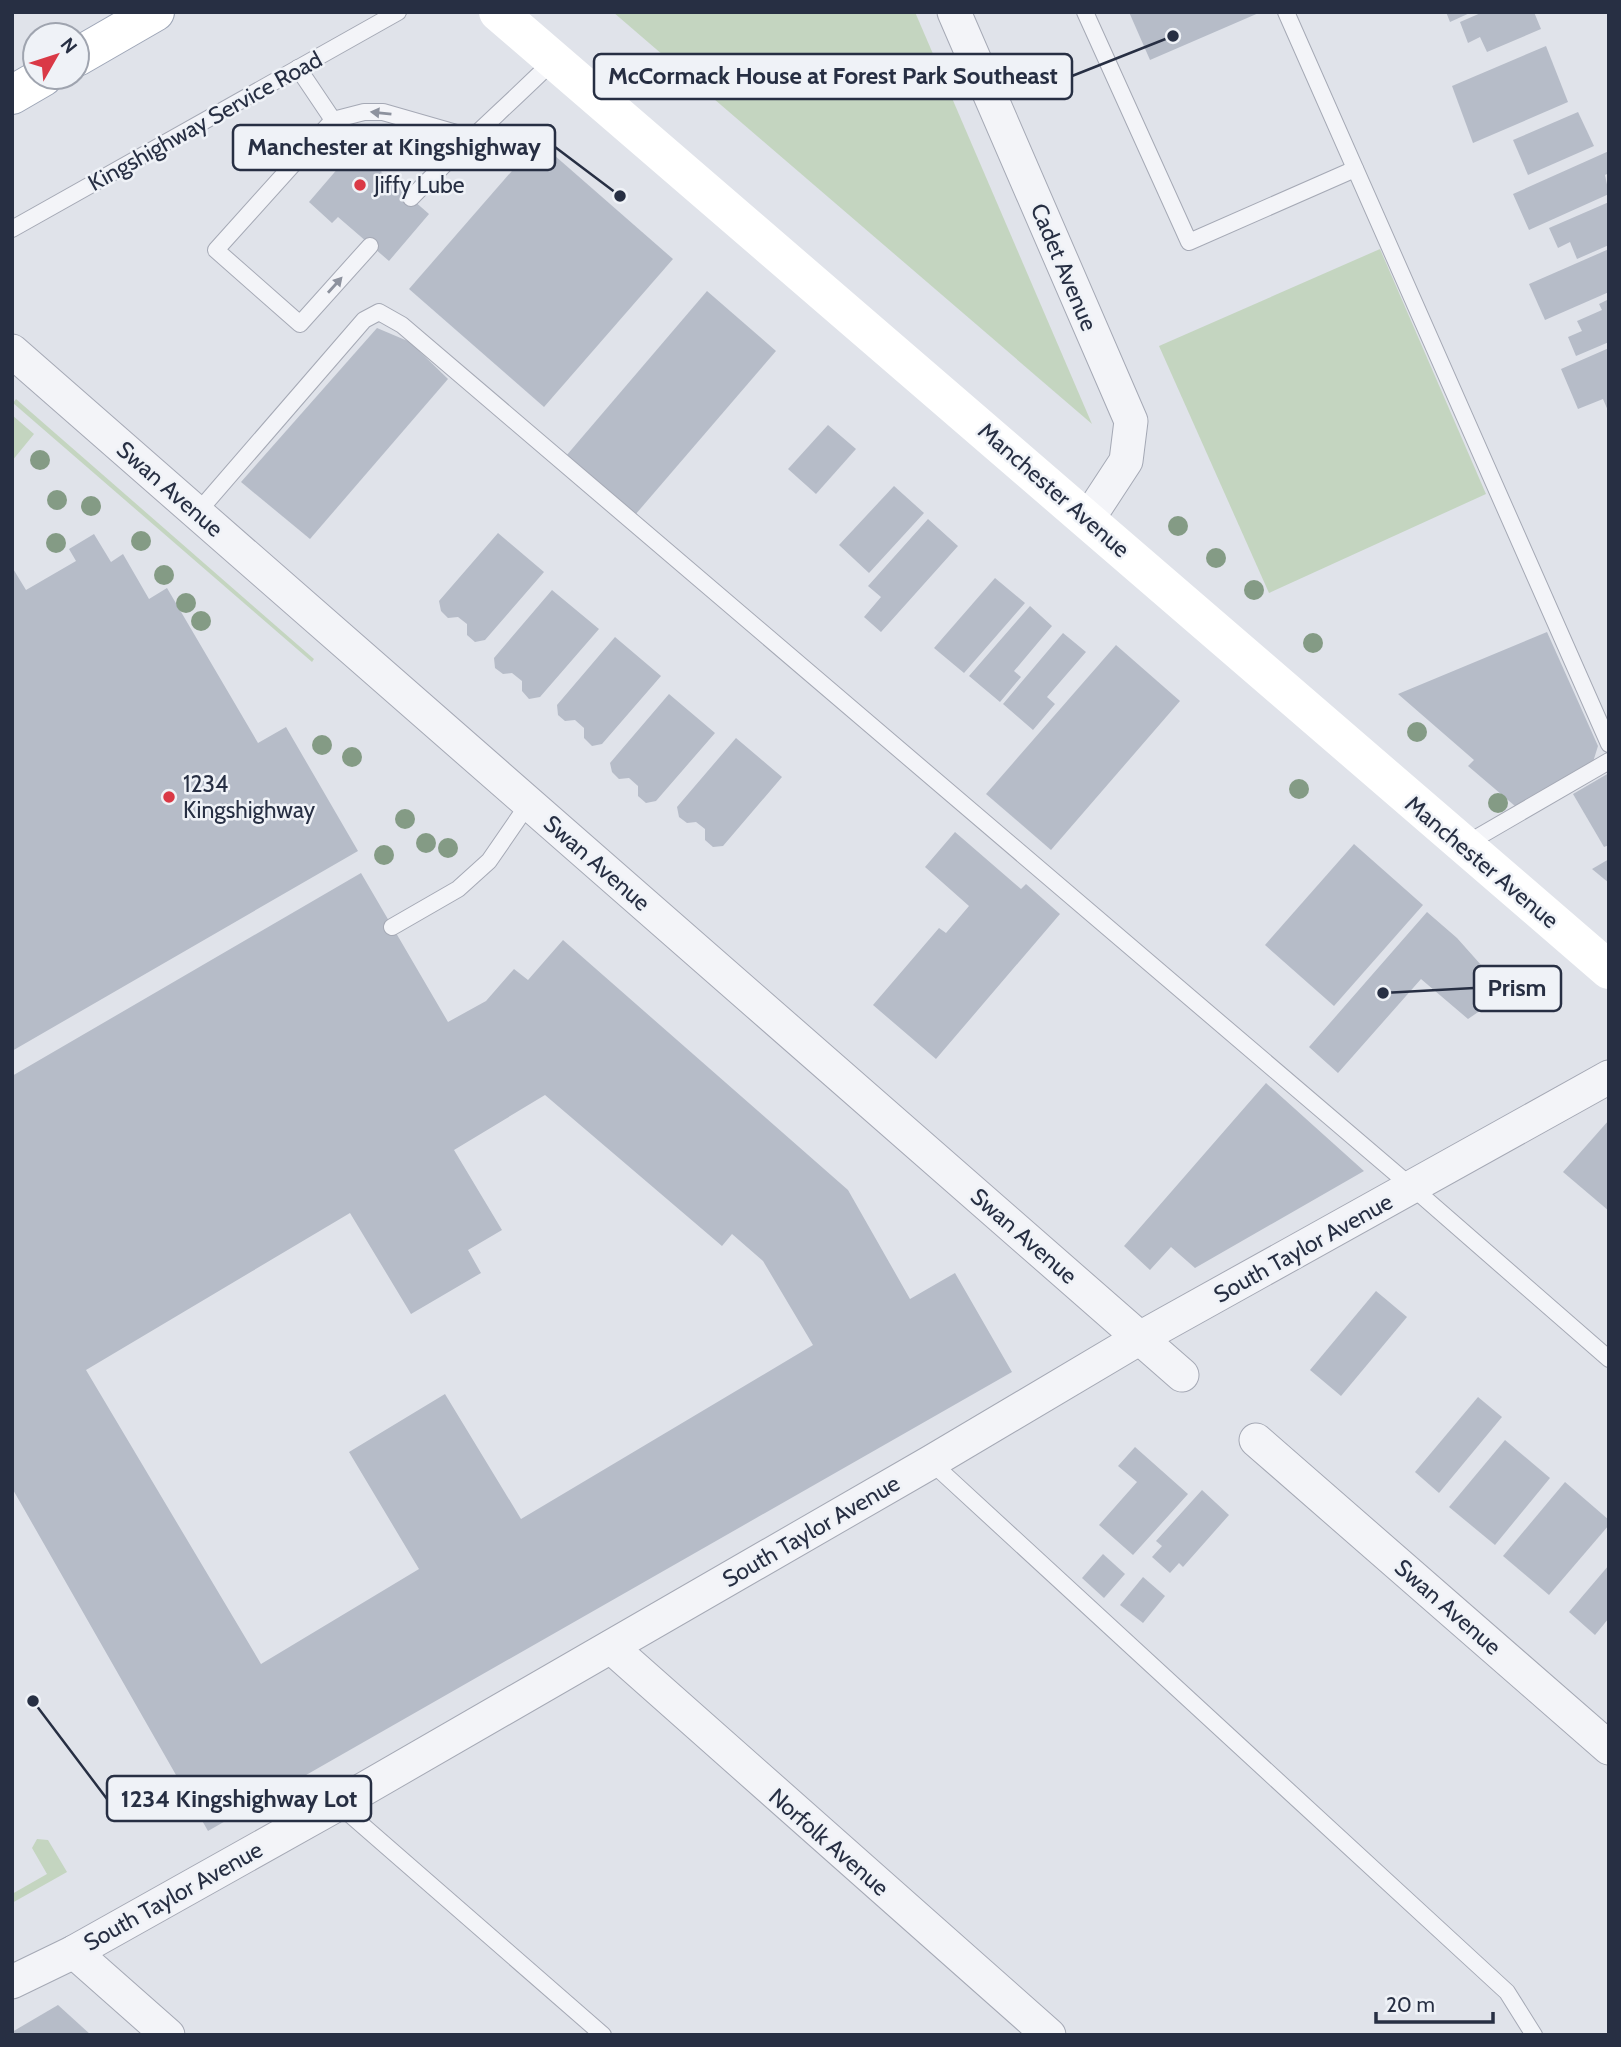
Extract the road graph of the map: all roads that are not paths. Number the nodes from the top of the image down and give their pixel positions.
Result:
1 (155, 12) edge
2 (398, 12) edge
3 (498, 12) edge
4 (954, 12) edge
5 (1085, 12) edge
6 (1286, 12) edge
7 (91, 49) edge
8 (552, 62) junction
9 (298, 68) junction
10 (332, 120) junction
11 (470, 137) junction
12 (1355, 169) junction
13 (411, 198) dead end
14 (12, 229) edge
15 (370, 246) dead end
16 (12, 351) edge
17 (197, 513) junction
18 (1088, 519) junction
19 (1609, 744) edge
20 (1609, 761) edge
21 (529, 803) junction
22 (1463, 845) junction
23 (392, 927) dead end
24 (1609, 970) edge
25 (1609, 1077) edge
26 (1413, 1188) junction
27 (1140, 1338) junction
28 (1609, 1359) edge
29 (1182, 1375) dead end
30 (1256, 1440) dead end
31 (931, 1462) junction
32 (611, 1647) junction
33 (1609, 1748) edge
34 (338, 1804) junction
35 (74, 1952) junction
36 (12, 1982) edge
37 (168, 2035) edge
38 (603, 2035) edge
39 (1049, 2035) edge
40 (1534, 2035) edge

1 - 7 main road
2 - 9 lane, Kingshighway Service Road
3 - 8 main road, Manchester Avenue
4 - 18 street, Cadet Avenue
5 - 12 lane
6 - 12 lane
8 - 11 lane
8 - 18 main road, Manchester Avenue
9 - 10 lane
9 - 14 lane, Kingshighway Service Road
11 -> 10 lane
10 -> 15 lane
11 - 13 lane
12 - 19 lane
16 - 17 street, Swan Avenue
17 - 21 street, Swan Avenue
17 - 26 lane
18 - 22 main road, Manchester Avenue
20 - 22 lane
21 - 23 lane
21 - 27 street, Swan Avenue
22 - 24 main road, Manchester Avenue
25 - 26 street, South Taylor Avenue
26 - 27 street, South Taylor Avenue
26 - 28 lane
27 - 29 street, Swan Avenue
27 - 31 street, South Taylor Avenue
30 - 33 street, Swan Avenue
31 - 32 street, South Taylor Avenue
31 - 40 lane
32 - 34 street, South Taylor Avenue
32 - 39 street, Norfolk Avenue
34 - 35 street, South Taylor Avenue
34 - 38 lane
35 - 36 street, South Taylor Avenue
35 - 37 street

